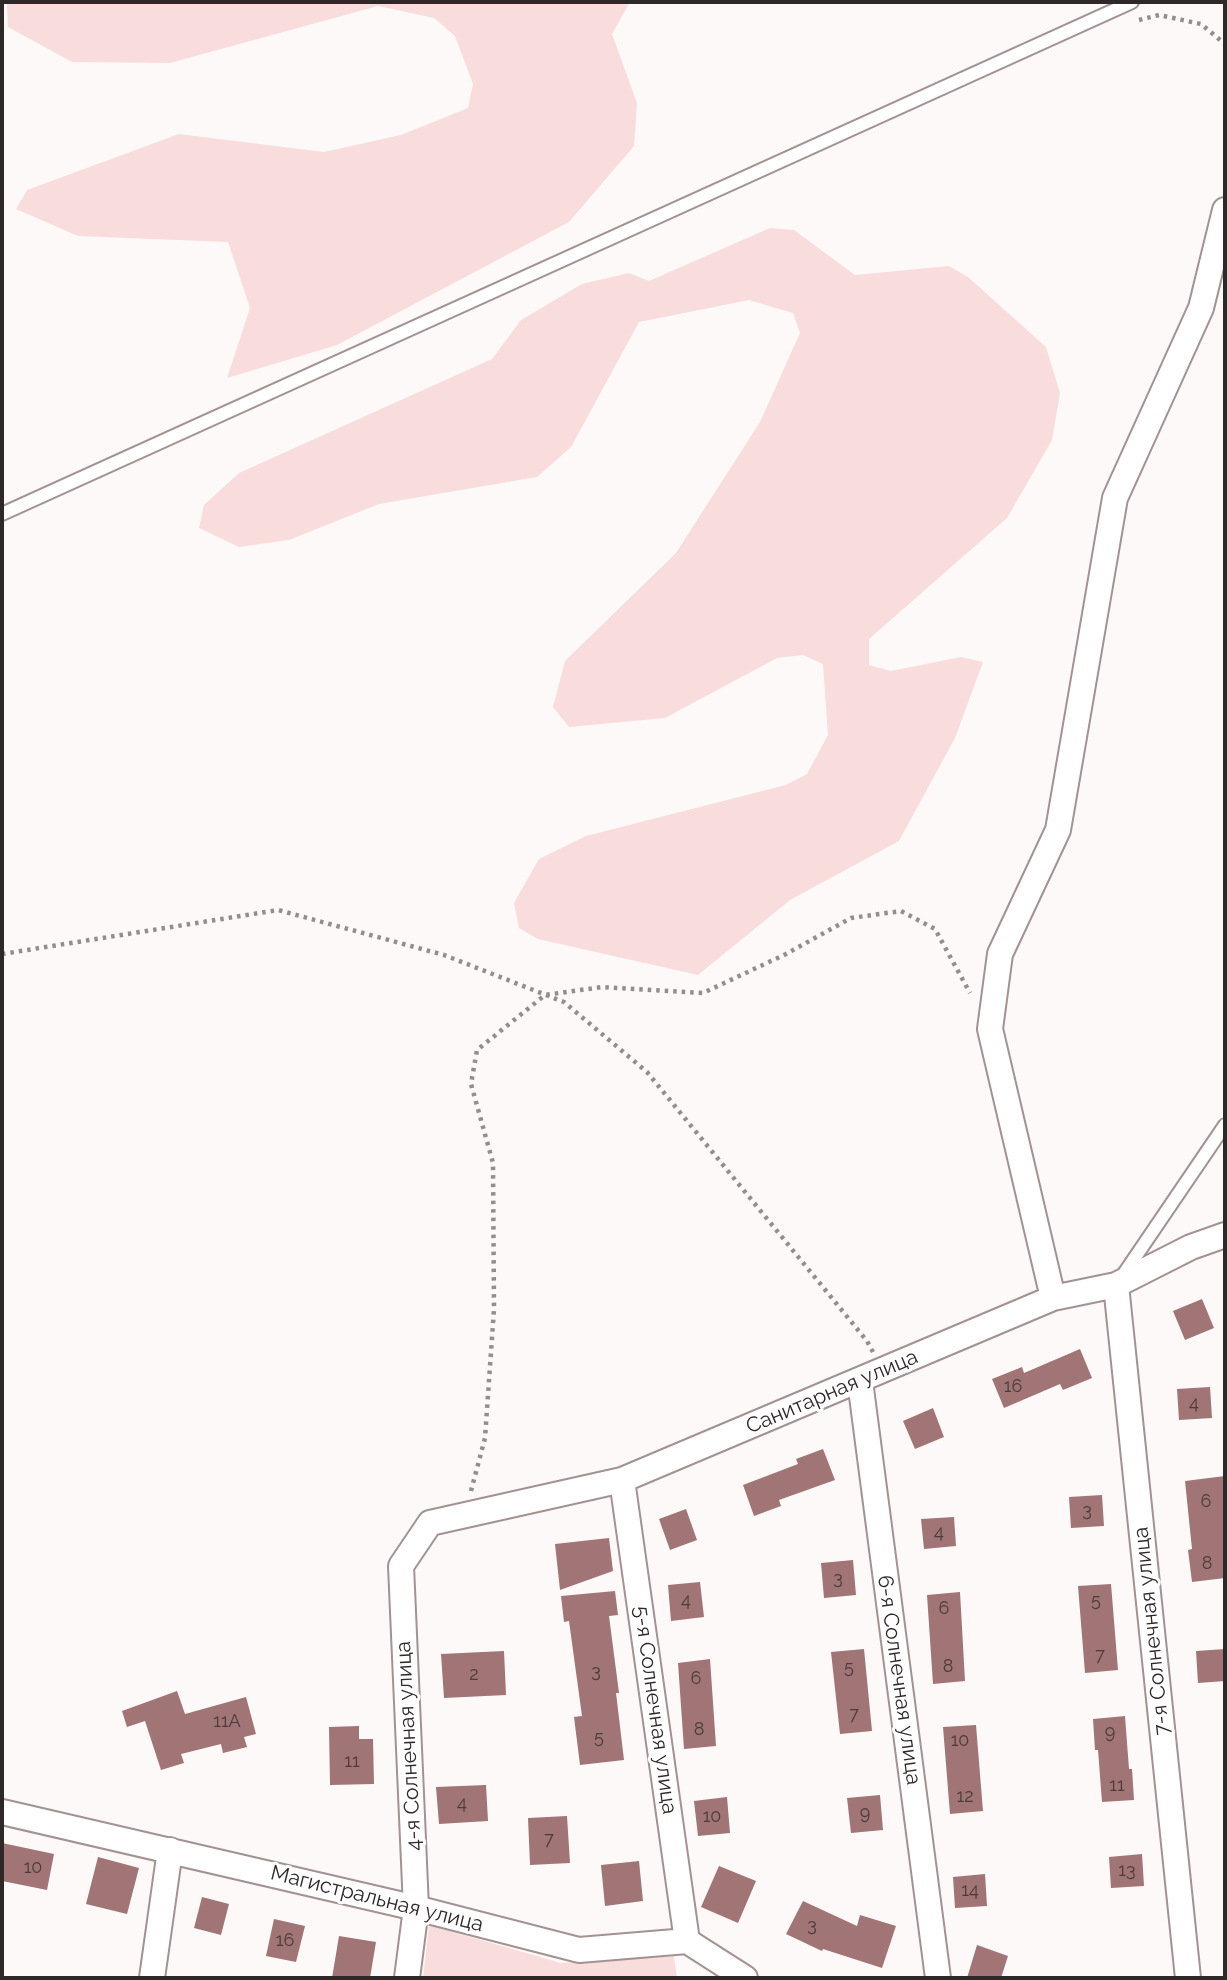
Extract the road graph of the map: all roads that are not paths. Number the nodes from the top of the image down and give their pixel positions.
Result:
1 (1132, 2) edge
2 (1225, 210) edge
3 (2, 513) edge
4 (1225, 1125) edge
5 (1225, 1235) edge
6 (1116, 1285) junction
7 (1053, 1298) junction
8 (860, 1381) junction
9 (622, 1480) junction
10 (430, 1523) joint
11 (2, 1812) edge
12 (170, 1850) junction
13 (416, 1908) junction
14 (687, 1941) junction
15 (152, 1978) edge
16 (407, 1978) edge
17 (745, 1978) edge
18 (939, 1978) edge
19 (1188, 1978) edge

1 - 3 lane
2 - 7 street
4 - 6 lane
5 - 6 street, Санитарная улица
6 - 7 street, Санитарная улица
6 - 19 street, 7-я Солнечная улица
7 - 8 street, Санитарная улица
8 - 9 street, Санитарная улица
8 - 18 street, 6-я Солнечная улица
9 - 10 street, Санитарная улица
9 - 14 street, 5-я Солнечная улица
10 - 13 street, 4-я Солнечная улица
11 - 12 street, Магистральная улица
12 - 13 street, Магистральная улица
12 - 15 street
13 - 14 street, Магистральная улица
13 - 16 street, 4-я Солнечная улица
14 - 17 street

